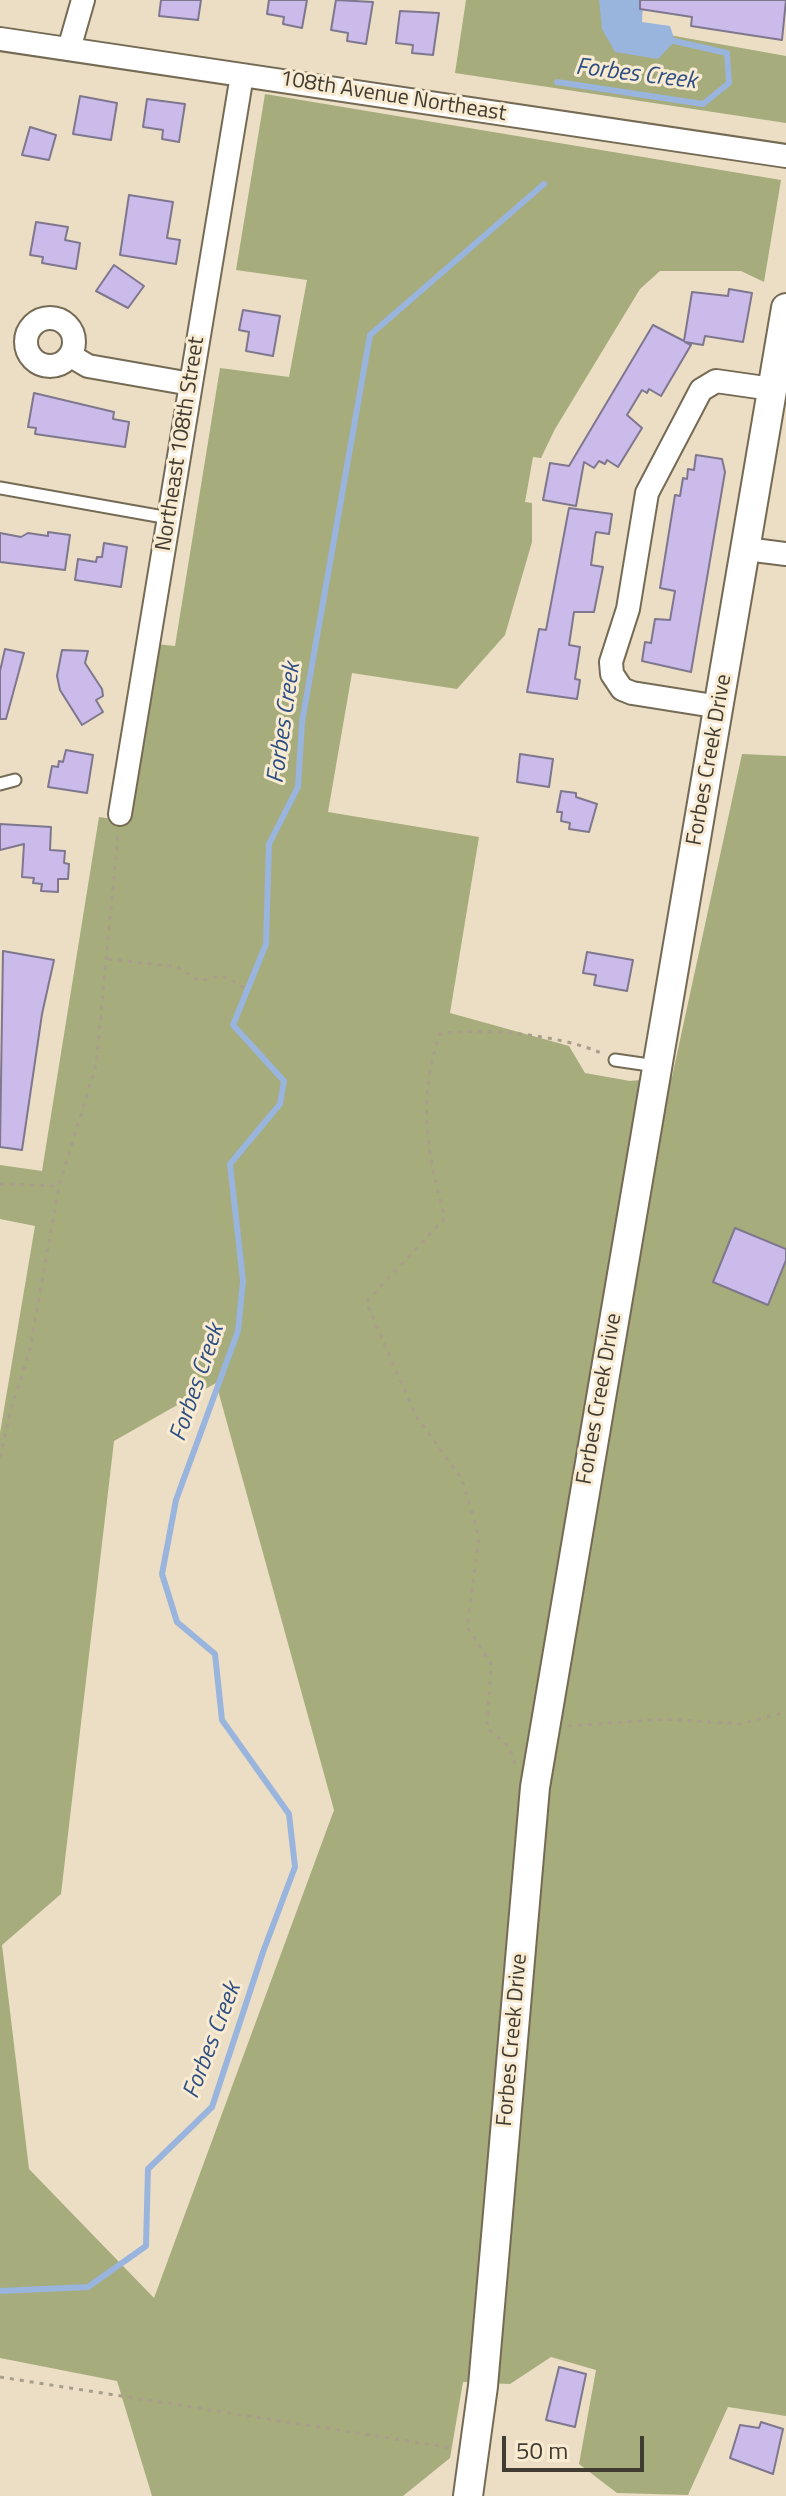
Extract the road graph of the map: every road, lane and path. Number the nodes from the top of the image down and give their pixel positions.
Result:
1 (83, 0) edge
2 (0, 39) edge
3 (69, 49) junction
4 (242, 75) junction
5 (786, 156) edge
6 (786, 308) edge
7 (71, 356) dead end
8 (191, 384) junction
9 (772, 389) junction
10 (0, 488) edge
11 (169, 518) junction
12 (746, 549) junction
13 (786, 554) edge
14 (720, 707) junction
15 (15, 780) dead end
16 (0, 784) edge
17 (120, 814) joint
18 (108, 959) junction
19 (248, 989) dead end
20 (615, 1060) joint
21 (656, 1066) junction
22 (0, 1184) edge
23 (59, 1186) junction
24 (0, 1457) edge
25 (786, 1712) edge
26 (544, 1728) junction
27 (535, 1787) junction
28 (0, 2377) edge
29 (476, 2452) junction
30 (468, 2496) edge

1 - 3 street
2 - 3 street, 108th Avenue Northeast
3 - 4 street, 108th Avenue Northeast
4 - 5 street, 108th Avenue Northeast
4 - 8 street, Northeast 108th Street
6 - 9 street, Forbes Creek Drive
7 - 8 street
8 - 11 street, Northeast 108th Street
9 - 12 street, Forbes Creek Drive
9 - 14 street
10 - 11 lane
11 - 17 street, Northeast 108th Street
12 - 13 street
12 - 14 street, Forbes Creek Drive
14 - 21 street, Forbes Creek Drive
15 - 16 lane
17 - 18 path
18 - 19 path
18 - 23 path
20 - 21 lane
20 - 27 path
21 - 26 street, Forbes Creek Drive
22 - 23 path
23 - 24 path
25 - 26 path
26 - 27 street, Forbes Creek Drive
27 - 29 street, Forbes Creek Drive
28 - 29 path
29 - 30 street, Forbes Creek Drive

